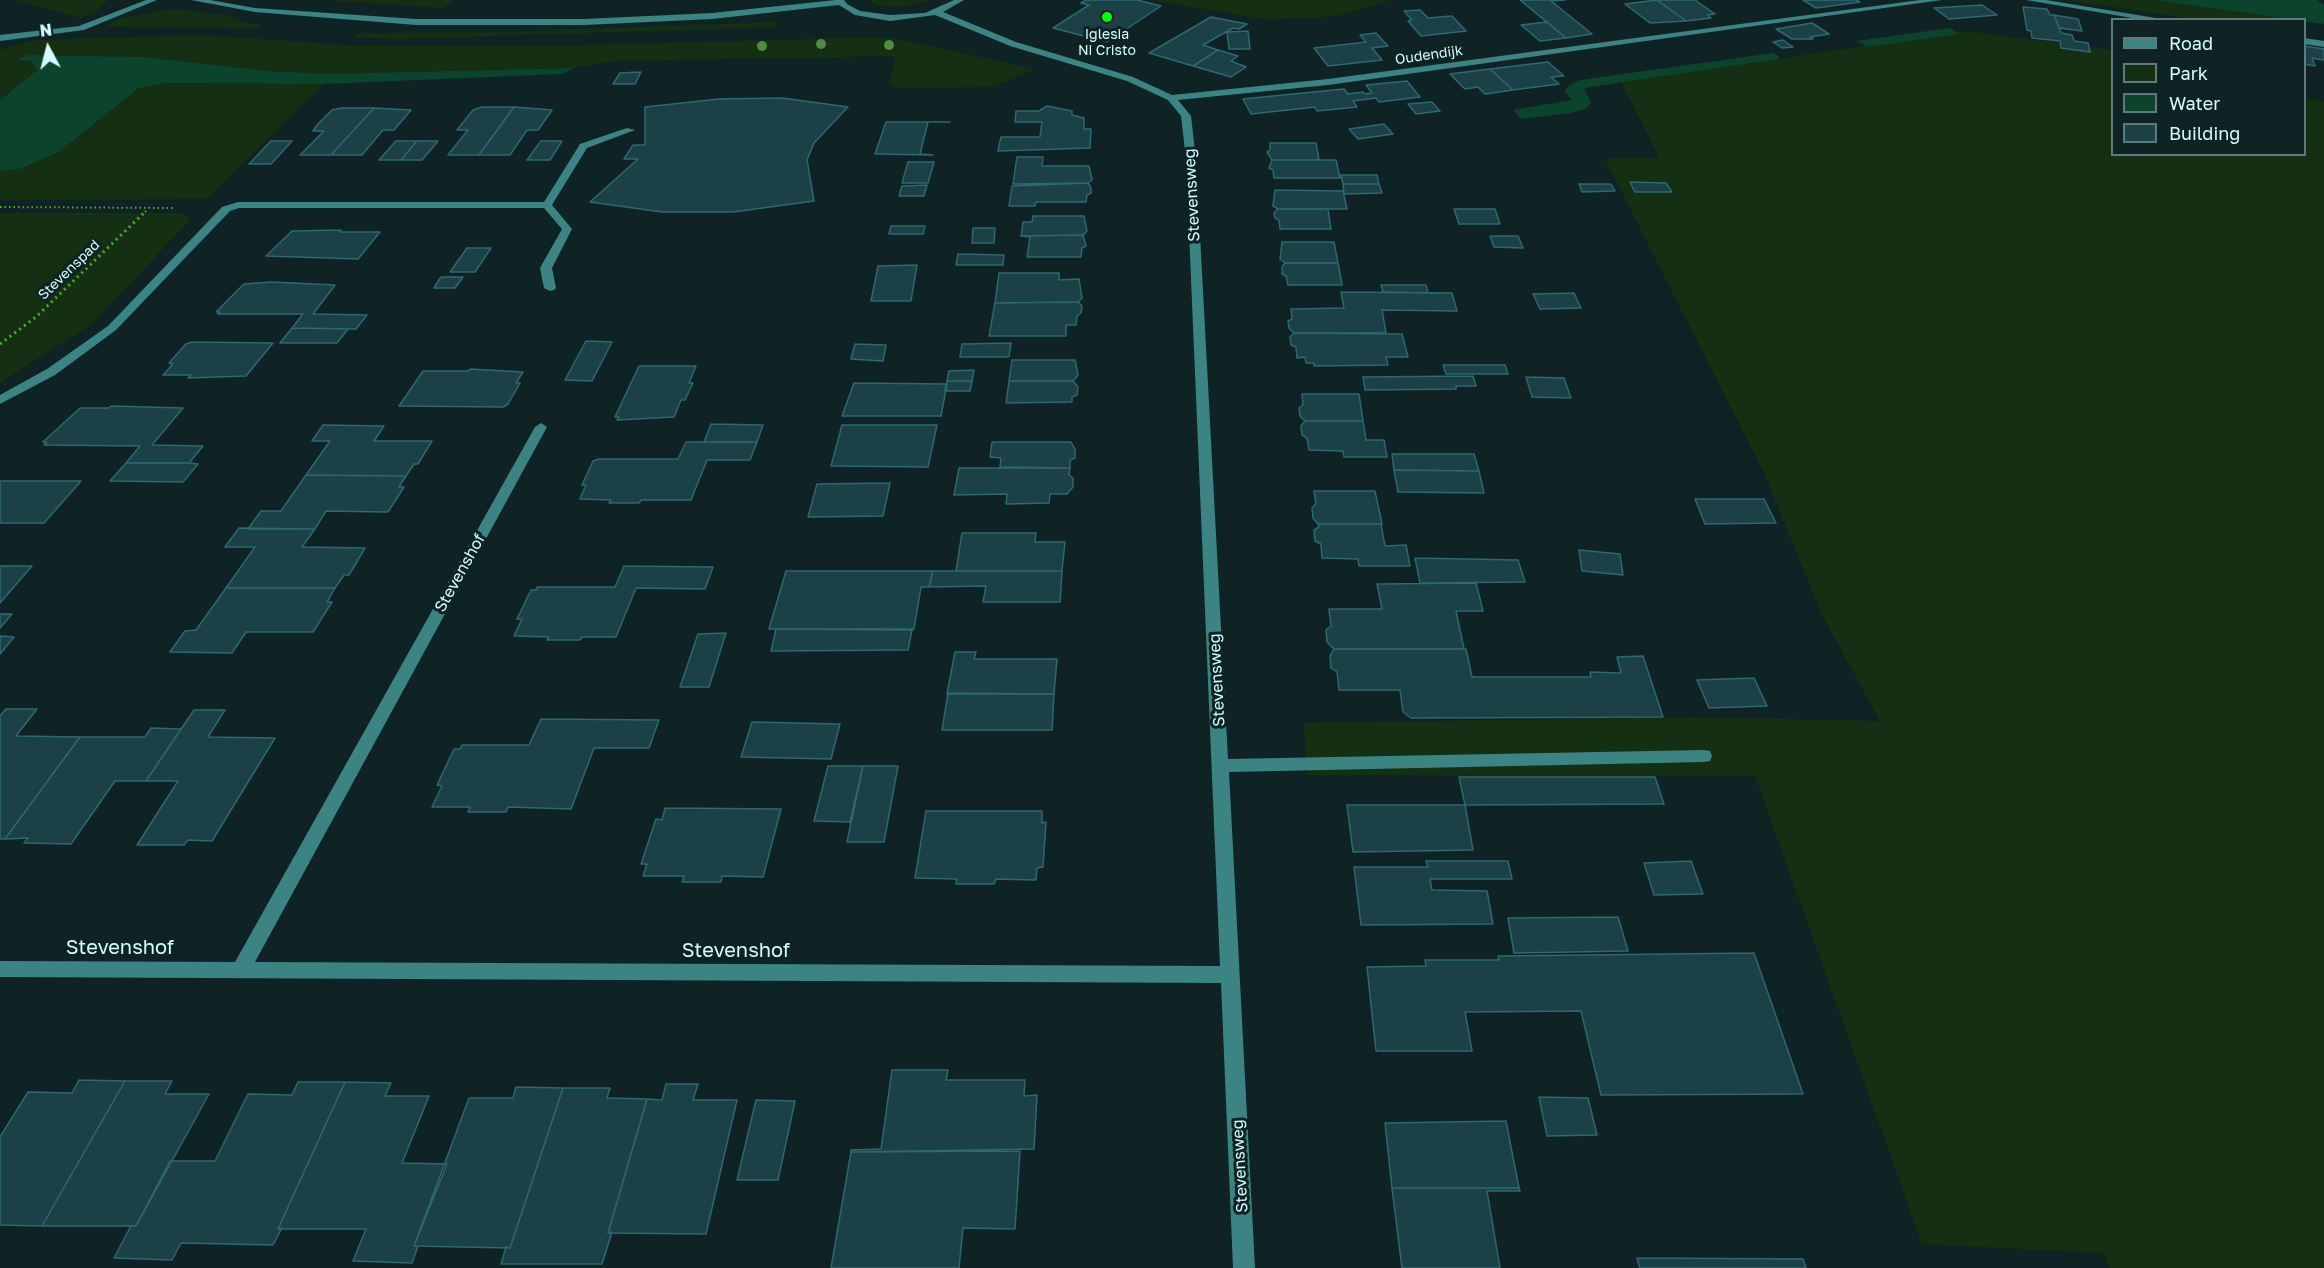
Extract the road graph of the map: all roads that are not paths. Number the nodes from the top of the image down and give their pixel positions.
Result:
1 (153, 0) edge
2 (195, 0) edge
3 (960, 0) edge
4 (1938, 0) edge
5 (2030, 0) edge
6 (841, 1) edge
7 (936, 12) junction
8 (2151, 18) edge
9 (0, 38) edge
10 (2306, 41) edge
11 (2324, 44) edge
12 (1171, 98) junction
13 (630, 130) dead end
14 (547, 205) junction
15 (550, 288) dead end
16 (0, 400) edge
17 (541, 427) dead end
18 (1704, 756) dead end
19 (1221, 766) junction
20 (0, 969) edge
21 (240, 971) junction
22 (1231, 975) junction
23 (1244, 1268) edge

1 - 9 street
2 - 6 street
3 - 7 street
4 - 12 street, Oudendijk
5 - 8 street
6 - 7 street
7 - 12 street
10 - 11 street
12 - 19 street, Stevensweg
13 - 14 street
14 - 15 street
14 - 16 street
17 - 21 street, Stevenshof
18 - 19 street
19 - 22 street, Stevensweg
20 - 21 street, Stevenshof
21 - 22 street, Stevenshof
22 - 23 street, Stevensweg

